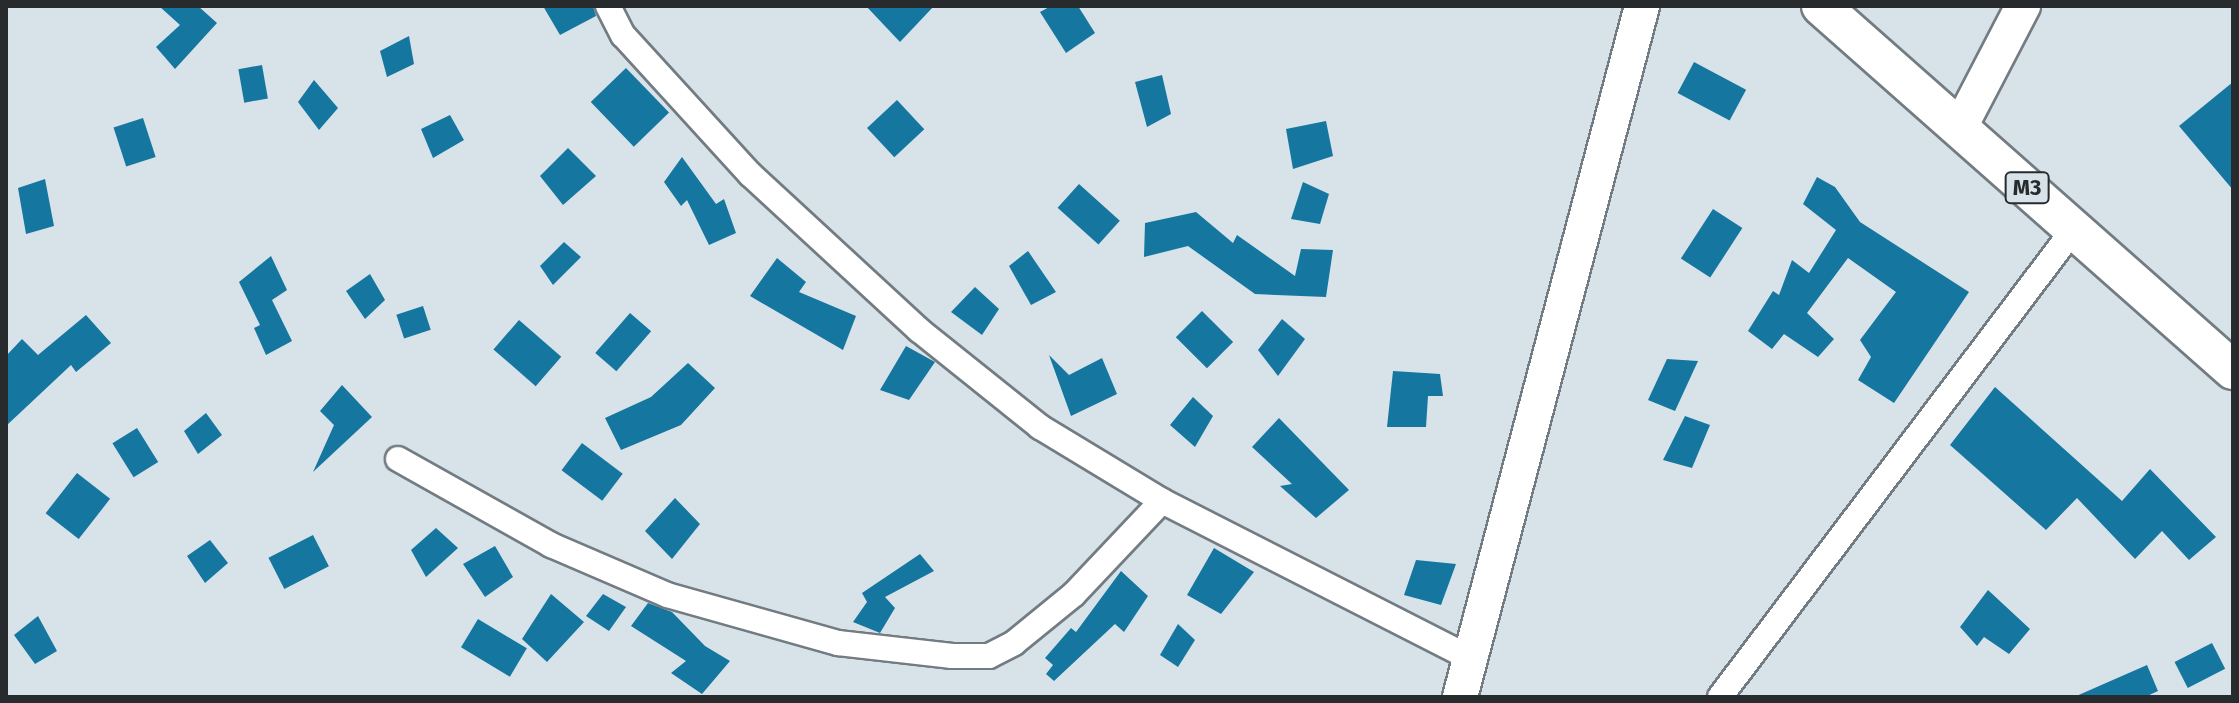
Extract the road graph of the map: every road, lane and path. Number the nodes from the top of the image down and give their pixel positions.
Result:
1 (608, 6) edge
2 (1642, 6) edge
3 (1821, 6) edge
4 (2023, 6) edge
5 (1959, 129) junction
6 (2074, 229) junction
7 (2233, 370) edge
8 (398, 459) dead end
9 (1162, 501) junction
10 (1470, 658) junction
11 (1460, 697) edge
12 (1720, 697) edge

1 - 9 street
2 - 10 street
3 - 5 main road, M3
4 - 5 street
5 - 6 main road, M3
6 - 7 main road, M3
6 - 12 street
8 - 9 street
9 - 10 street
10 - 11 street

